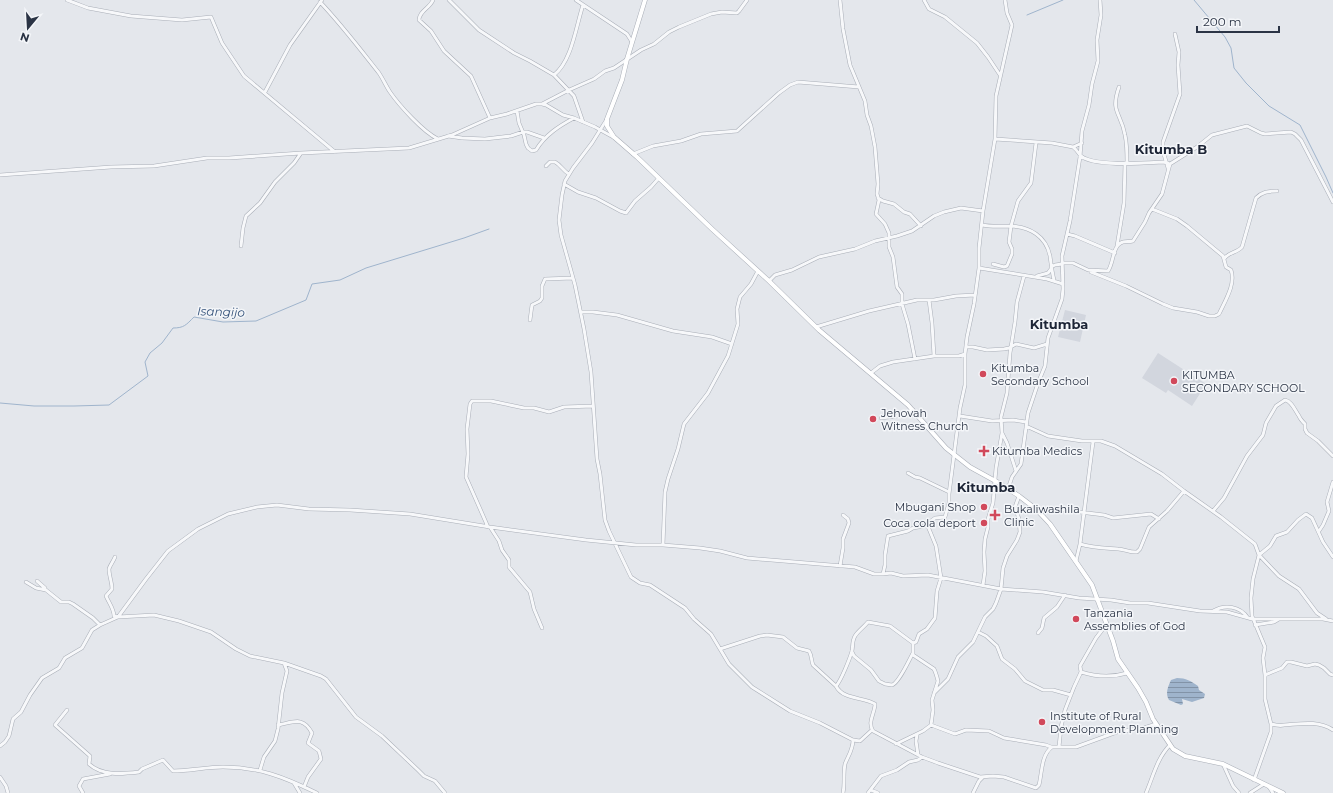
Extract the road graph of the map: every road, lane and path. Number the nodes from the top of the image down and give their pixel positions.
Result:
1 (67, 0) edge
2 (433, 0) edge
3 (449, 0) edge
4 (576, 0) edge
5 (645, 0) edge
6 (747, 0) edge
7 (840, 0) edge
8 (924, 0) edge
9 (1005, 0) edge
10 (1100, 0) edge
11 (321, 1) edge
12 (583, 5) junction
13 (1175, 34) dead end
14 (633, 43) junction
15 (627, 59) junction
16 (554, 75) junction
17 (1000, 75) junction
18 (1119, 86) dead end
19 (859, 87) junction
20 (569, 90) junction
21 (264, 92) junction
22 (552, 98) junction
23 (542, 104) junction
24 (551, 108) junction
25 (517, 111) junction
26 (490, 118) junction
27 (574, 118) junction
28 (607, 119) junction
29 (584, 122) junction
30 (600, 129) junction
31 (523, 132) junction
32 (448, 136) junction
33 (614, 137) junction
34 (544, 138) junction
35 (438, 139) junction
36 (995, 139) junction
37 (1036, 143) junction
38 (1082, 143) junction
39 (1073, 147) junction
40 (301, 152) junction
41 (335, 152) junction
42 (633, 154) junction
43 (1081, 156) junction
44 (1126, 163) junction
45 (1167, 163) junction
46 (1172, 163) junction
47 (546, 166) dead end
48 (1168, 168) junction
49 (569, 174) junction
50 (0, 175) edge
51 (658, 179) junction
52 (564, 184) junction
53 (1277, 191) dead end
54 (878, 198) junction
55 (1333, 202) edge
56 (1152, 208) junction
57 (983, 211) junction
58 (982, 225) junction
59 (921, 226) junction
60 (1011, 226) junction
61 (1067, 234) junction
62 (889, 238) junction
63 (241, 246) dead end
64 (1116, 248) junction
65 (1115, 252) junction
66 (1224, 259) junction
67 (993, 264) dead end
68 (1062, 264) junction
69 (979, 268) junction
70 (1051, 268) junction
71 (1088, 270) junction
72 (758, 271) junction
73 (1024, 276) junction
74 (1034, 277) junction
75 (573, 278) junction
76 (1054, 280) junction
77 (769, 281) junction
78 (1063, 284) junction
79 (975, 295) junction
80 (929, 300) junction
81 (902, 304) junction
82 (581, 312) junction
83 (530, 320) dead end
84 (816, 327) junction
85 (732, 344) junction
86 (1047, 344) junction
87 (1012, 347) junction
88 (966, 348) junction
89 (965, 354) junction
90 (934, 356) junction
91 (915, 359) junction
92 (871, 373) junction
93 (593, 406) junction
94 (913, 410) junction
95 (961, 417) junction
96 (881, 418) dead end
97 (1001, 421) junction
98 (1026, 424) junction
99 (1002, 434) junction
100 (1093, 442) junction
101 (955, 454) junction
102 (1333, 456) edge
103 (1016, 471) junction
104 (908, 473) dead end
105 (996, 481) junction
106 (1333, 482) edge
107 (1008, 488) junction
108 (1184, 491) junction
109 (949, 492) junction
110 (1019, 496) junction
111 (1036, 509) junction
112 (1213, 511) junction
113 (1084, 512) junction
114 (843, 515) dead end
115 (1158, 519) junction
116 (927, 524) junction
117 (489, 527) junction
118 (1319, 531) junction
119 (615, 543) junction
120 (1080, 544) junction
121 (663, 545) junction
122 (1259, 555) junction
123 (115, 557) dead end
124 (1333, 558) edge
125 (1076, 561) junction
126 (840, 566) junction
127 (883, 574) junction
128 (942, 578) junction
129 (36, 581) dead end
130 (26, 582) dead end
131 (983, 585) junction
132 (1001, 589) junction
133 (46, 590) junction
134 (1065, 595) junction
135 (1098, 599) junction
136 (1213, 611) junction
137 (118, 617) junction
138 (1250, 619) junction
139 (1279, 619) junction
140 (1327, 620) junction
141 (1333, 621) edge
142 (100, 625) junction
143 (1106, 625) junction
144 (1255, 625) junction
145 (542, 628) dead end
146 (978, 632) junction
147 (1038, 633) dead end
148 (913, 643) junction
149 (720, 649) junction
150 (852, 652) junction
151 (913, 653) junction
152 (284, 663) junction
153 (1081, 672) junction
154 (1127, 673) junction
155 (1265, 675) junction
156 (1333, 675) edge
157 (836, 686) junction
158 (934, 693) junction
159 (1071, 695) junction
160 (67, 710) dead end
161 (1156, 724) junction
162 (1271, 724) junction
163 (278, 725) junction
164 (930, 725) junction
165 (872, 730) junction
166 (1333, 730) edge
167 (917, 734) junction
168 (853, 740) junction
169 (896, 744) junction
170 (1170, 745) junction
171 (0, 746) edge
172 (1051, 747) junction
173 (1059, 747) junction
174 (918, 755) junction
175 (922, 757) junction
176 (1223, 764) junction
177 (260, 770) junction
178 (112, 773) junction
179 (0, 777) edge
180 (983, 777) junction
181 (1254, 780) junction
182 (293, 782) junction
183 (1264, 784) junction
184 (304, 787) junction
185 (1038, 787) junction
186 (1269, 787) junction
187 (871, 790) junction
188 (8, 793) edge
189 (83, 793) edge
190 (300, 793) edge
191 (317, 793) edge
192 (445, 793) edge
193 (843, 793) edge
194 (868, 793) edge
195 (878, 793) edge
196 (973, 793) edge
197 (1039, 793) edge
198 (1146, 793) edge
199 (1239, 793) edge
200 (1250, 793) edge
201 (1273, 793) edge
202 (1282, 793) edge

1 - 21 street
2 - 26 street
3 - 16 street
4 - 12 street
5 - 14 street
6 - 15 street
7 - 19 street
8 - 17 street
9 - 17 street
10 - 38 street
11 - 21 street
11 - 35 street
12 - 14 street
12 - 16 street
13 - 45 street
14 - 15 street
15 - 20 street
15 - 28 street
16 - 20 street
17 - 36 street
18 - 44 street
19 - 42 street
19 - 54 street
20 - 22 street
20 - 29 street
21 - 41 street
22 - 23 street
22 - 24 street
23 - 24 street
23 - 25 street
24 - 27 street
25 - 26 street
25 - 31 street
26 - 32 street
27 - 29 street
27 - 34 street
28 - 30 street
28 - 33 street
29 - 30 street
30 - 33 street
30 - 49 street
31 - 32 street
31 - 34 street
31 - 34 street
32 - 35 street
33 - 42 street
35 - 41 street
36 - 37 street
36 - 57 street
37 - 39 street
37 - 60 street
38 - 39 street
38 - 43 street
39 - 43 street
40 - 41 street
40 - 50 street
40 - 63 street
42 - 51 street
43 - 44 street
43 - 61 street
44 - 45 street
44 - 64 street
45 - 46 street
45 - 48 street
46 - 48 street
46 - 55 street
47 - 49 street
48 - 56 street
49 - 52 street
51 - 52 street
51 - 72 street
52 - 75 street
53 - 66 street
54 - 59 street
54 - 62 street
56 - 64 street
56 - 66 street
57 - 58 street
57 - 59 street
58 - 60 street
58 - 69 street
59 - 62 street
60 - 67 street
60 - 70 street
61 - 65 street
61 - 68 street
62 - 77 street
62 - 81 street
64 - 65 street
65 - 71 street
66 - 71 street
68 - 70 street
68 - 71 street
68 - 78 street
69 - 73 street
69 - 79 street
70 - 74 street
70 - 76 street
72 - 77 street
72 - 85 street
73 - 74 street
73 - 87 street
74 - 76 street
75 - 82 street
75 - 83 street
76 - 78 street
77 - 84 street
78 - 86 street
79 - 80 street
79 - 88 street
80 - 81 street
80 - 90 street
81 - 84 street
81 - 91 street
82 - 85 street
82 - 93 street
84 - 92 street
85 - 121 street
86 - 87 street
86 - 98 street
87 - 88 street
87 - 97 street
88 - 89 street
89 - 90 street
89 - 95 street
90 - 91 street
91 - 92 street
92 - 94 street
93 - 117 street
93 - 119 street
94 - 96 street
94 - 101 street
95 - 97 street
95 - 101 street
97 - 98 street
97 - 99 street
98 - 100 street
98 - 103 street
99 - 103 street
99 - 105 street
100 - 108 street
100 - 113 street
101 - 105 street
101 - 109 street
102 - 112 street
103 - 107 street
104 - 109 street
105 - 107 street
105 - 131 street
106 - 118 street
107 - 110 street
108 - 112 street
108 - 115 street
109 - 116 street
110 - 111 street
110 - 132 street
111 - 113 street
111 - 125 street
112 - 122 street
113 - 115 street
113 - 120 street
114 - 126 street
115 - 120 street
116 - 127 street
116 - 128 street
117 - 119 street
117 - 137 street
117 - 145 street
118 - 122 street
118 - 124 street
119 - 121 street
119 - 149 street
120 - 125 street
121 - 126 street
122 - 138 street
122 - 140 street
123 - 137 street
125 - 135 street
126 - 127 street
127 - 128 street
128 - 131 street
128 - 148 street
129 - 133 street
130 - 133 street
131 - 132 street
132 - 134 street
132 - 146 street
133 - 142 street
134 - 135 street
134 - 147 street
135 - 136 street
135 - 143 street
136 - 138 street
136 - 138 street
137 - 142 street
137 - 152 street
138 - 139 street
138 - 144 street
139 - 140 street
139 - 144 street
140 - 141 street
142 - 171 street
143 - 153 street
143 - 154 street
144 - 155 street
146 - 158 street
146 - 159 street
148 - 150 street
148 - 151 street
149 - 157 street
149 - 168 street
150 - 151 street
150 - 157 street
151 - 158 street
152 - 163 street
152 - 192 street
153 - 154 street
153 - 159 street
154 - 161 street
155 - 156 street
155 - 162 street
157 - 165 street
158 - 164 street
159 - 173 street
160 - 178 street
161 - 170 street
161 - 173 street
162 - 166 street
162 - 181 street
163 - 177 street
163 - 184 street
164 - 167 street
164 - 172 street
165 - 168 street
165 - 169 street
167 - 169 street
167 - 174 street
168 - 193 street
169 - 174 street
170 - 176 street
170 - 198 street
172 - 173 street
172 - 185 street
174 - 175 street
175 - 180 street
175 - 187 street
176 - 181 street
176 - 199 street
177 - 178 street
177 - 182 street
178 - 189 street
179 - 188 street
180 - 185 street
180 - 196 street
181 - 183 street
182 - 184 street
182 - 190 street
183 - 186 street
183 - 200 street
184 - 191 street
185 - 197 street
186 - 201 street
186 - 202 street
187 - 194 street
187 - 195 street

